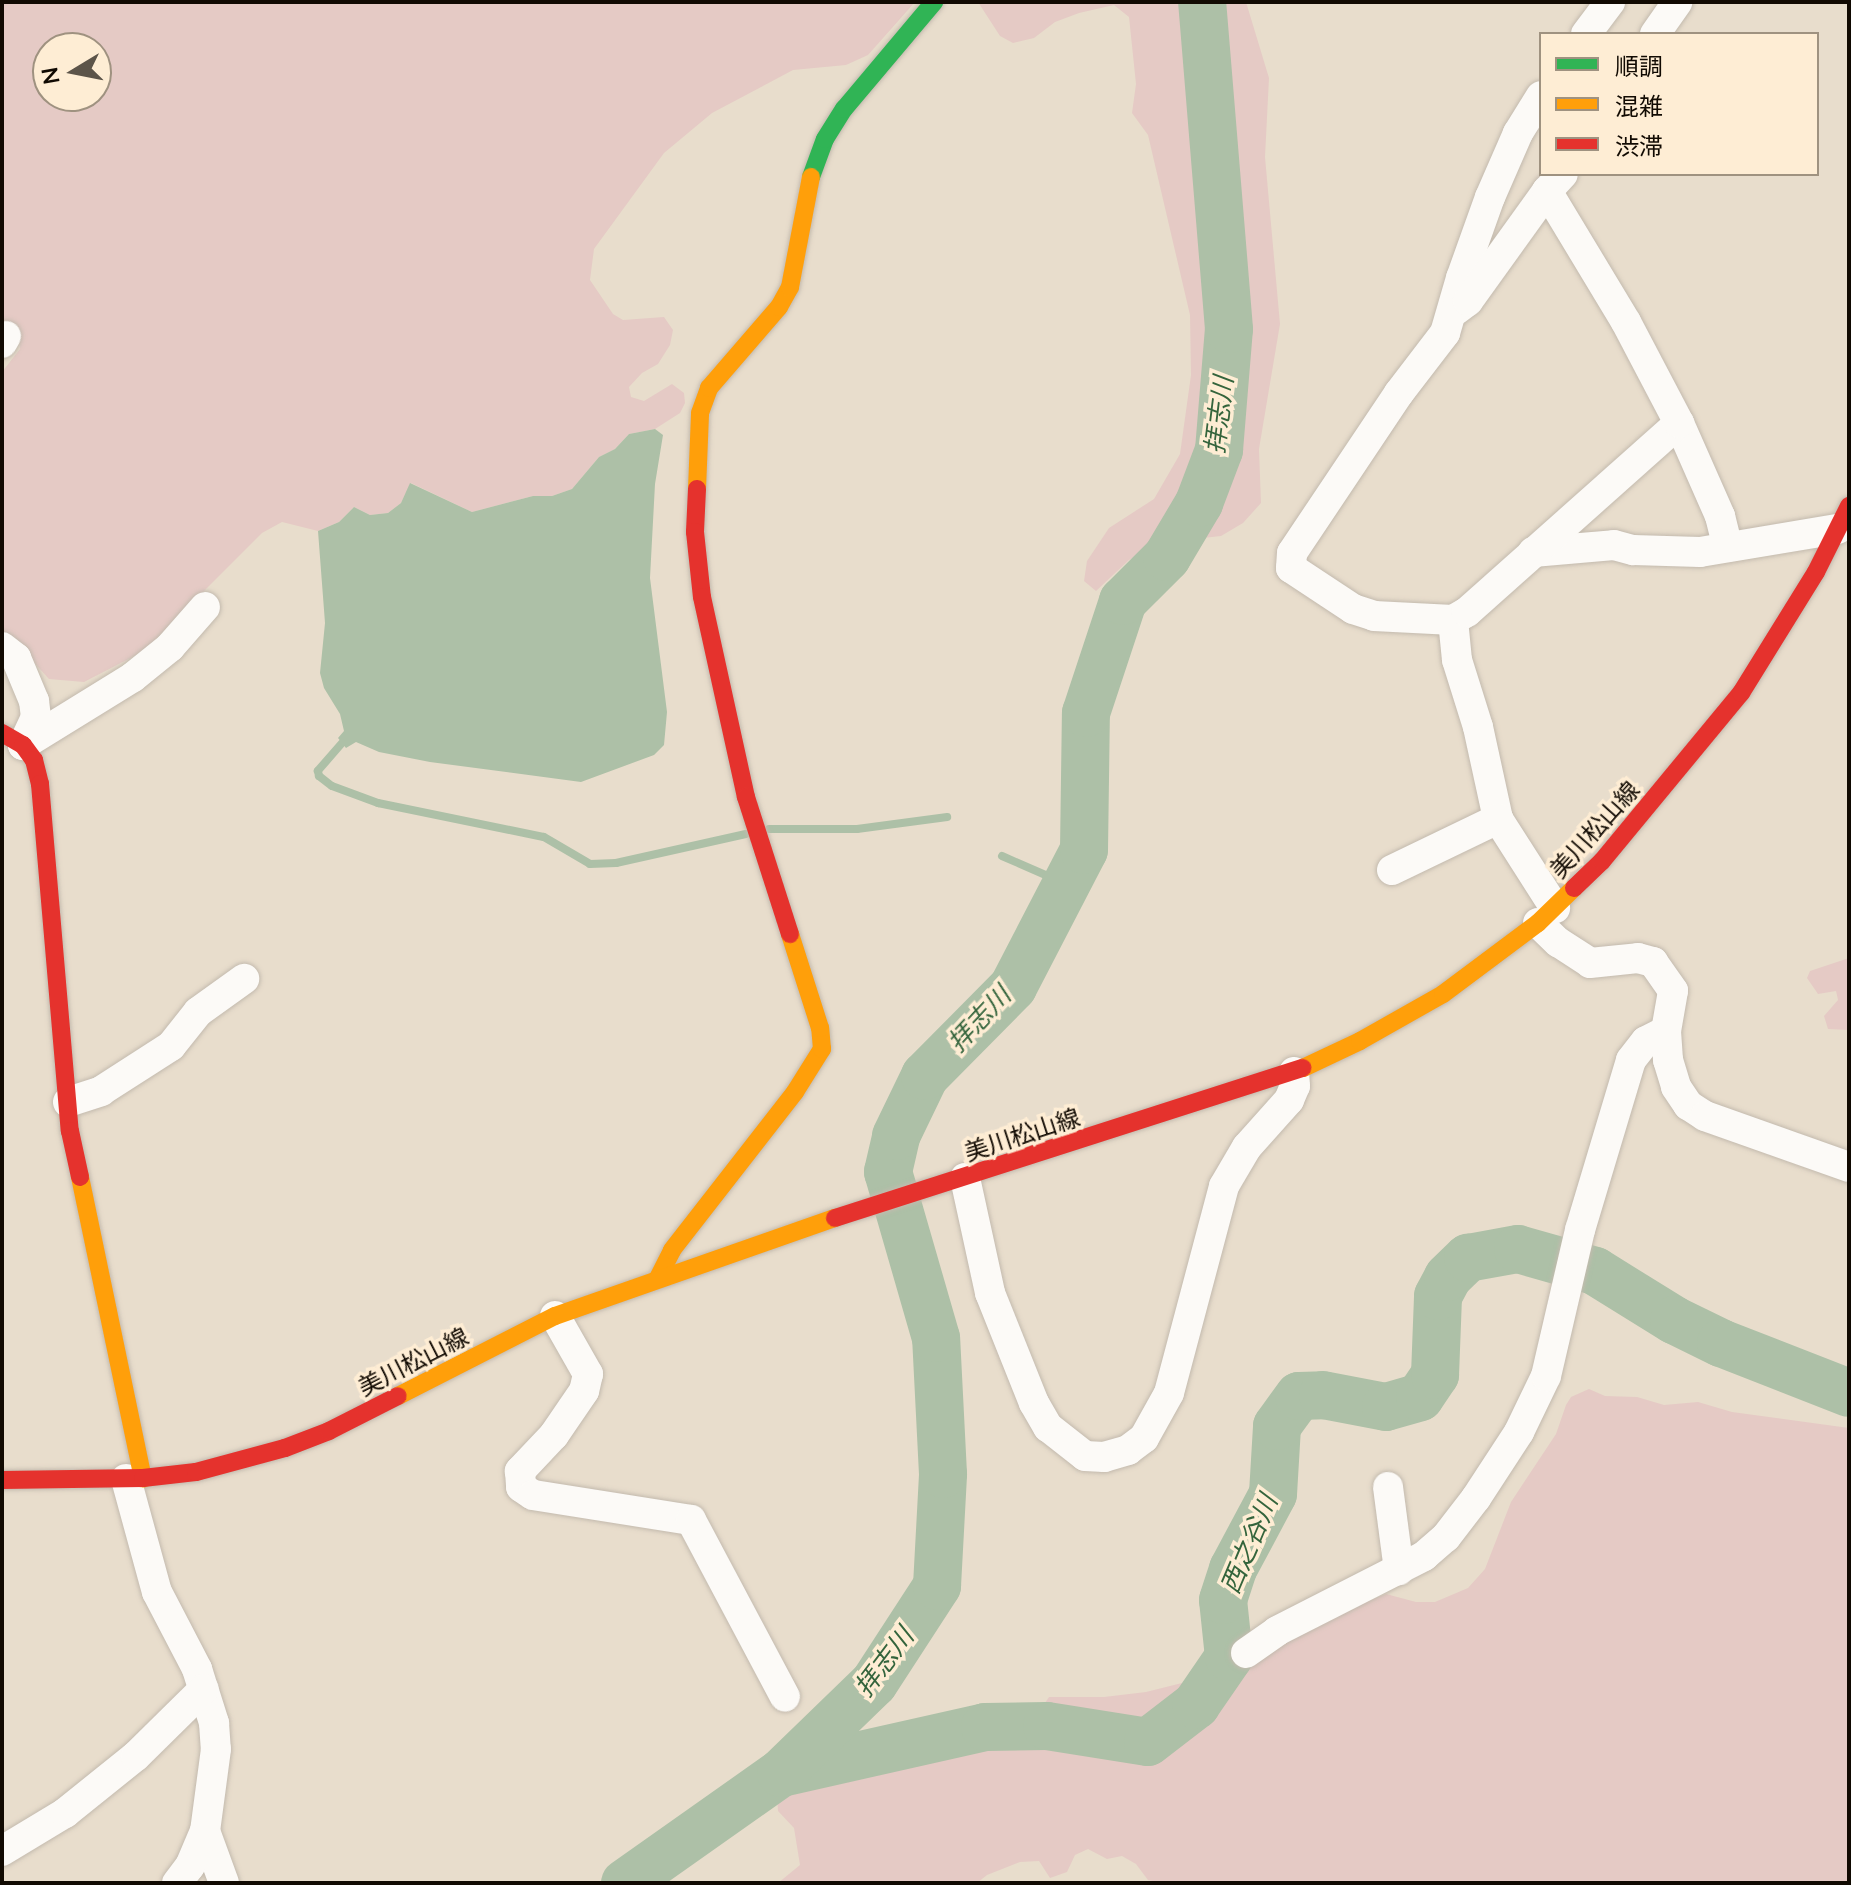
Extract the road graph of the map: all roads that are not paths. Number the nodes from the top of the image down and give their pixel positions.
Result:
1 (934, 2) edge
2 (1610, 2) edge
3 (1677, 2) edge
4 (1588, 32) edge
5 (1656, 32) edge
6 (1539, 99) edge
7 (1555, 183) edge
8 (1454, 313) junction
9 (1679, 423) junction
10 (1844, 517) edge
11 (1728, 547) junction
12 (1533, 552) junction
13 (205, 607) dead end
14 (1453, 620) junction
15 (2, 647) edge
16 (13, 739) edge
17 (1498, 819) junction
18 (1392, 870) dead end
19 (1547, 915) junction
20 (244, 979) dead end
21 (1666, 1031) junction
22 (1294, 1072) junction
23 (68, 1102) junction
24 (1849, 1167) edge
25 (965, 1178) junction
26 (658, 1278) junction
27 (555, 1316) junction
28 (134, 1479) junction
29 (2, 1480) edge
30 (1388, 1487) dead end
31 (1399, 1570) junction
32 (1246, 1653) dead end
33 (204, 1689) junction
34 (785, 1697) dead end
35 (205, 1831) junction
36 (2, 1851) edge
37 (177, 1883) edge
38 (224, 1883) edge

1 - 26 street
2 - 4 street
3 - 5 street
6 - 8 street
7 - 8 street
7 - 9 street
8 - 14 street
9 - 11 street
9 - 12 street
10 - 11 street
10 - 19 street, 美川松山線
11 - 12 street
12 - 14 street
13 - 16 street
14 - 17 street
15 - 16 street
16 - 23 street
17 - 18 street
17 - 19 street
19 - 21 street
19 - 22 street, 美川松山線
20 - 23 street
21 - 24 street
21 - 31 street
22 - 25 street, 美川松山線
22 - 25 street
23 - 28 street
25 - 26 street, 美川松山線
26 - 27 street, 美川松山線
27 - 28 street, 美川松山線
27 - 34 street
28 - 29 street, 美川松山線
28 - 33 street
30 - 31 street
31 - 32 street
33 - 35 street
33 - 36 street
35 - 37 street
35 - 38 street

